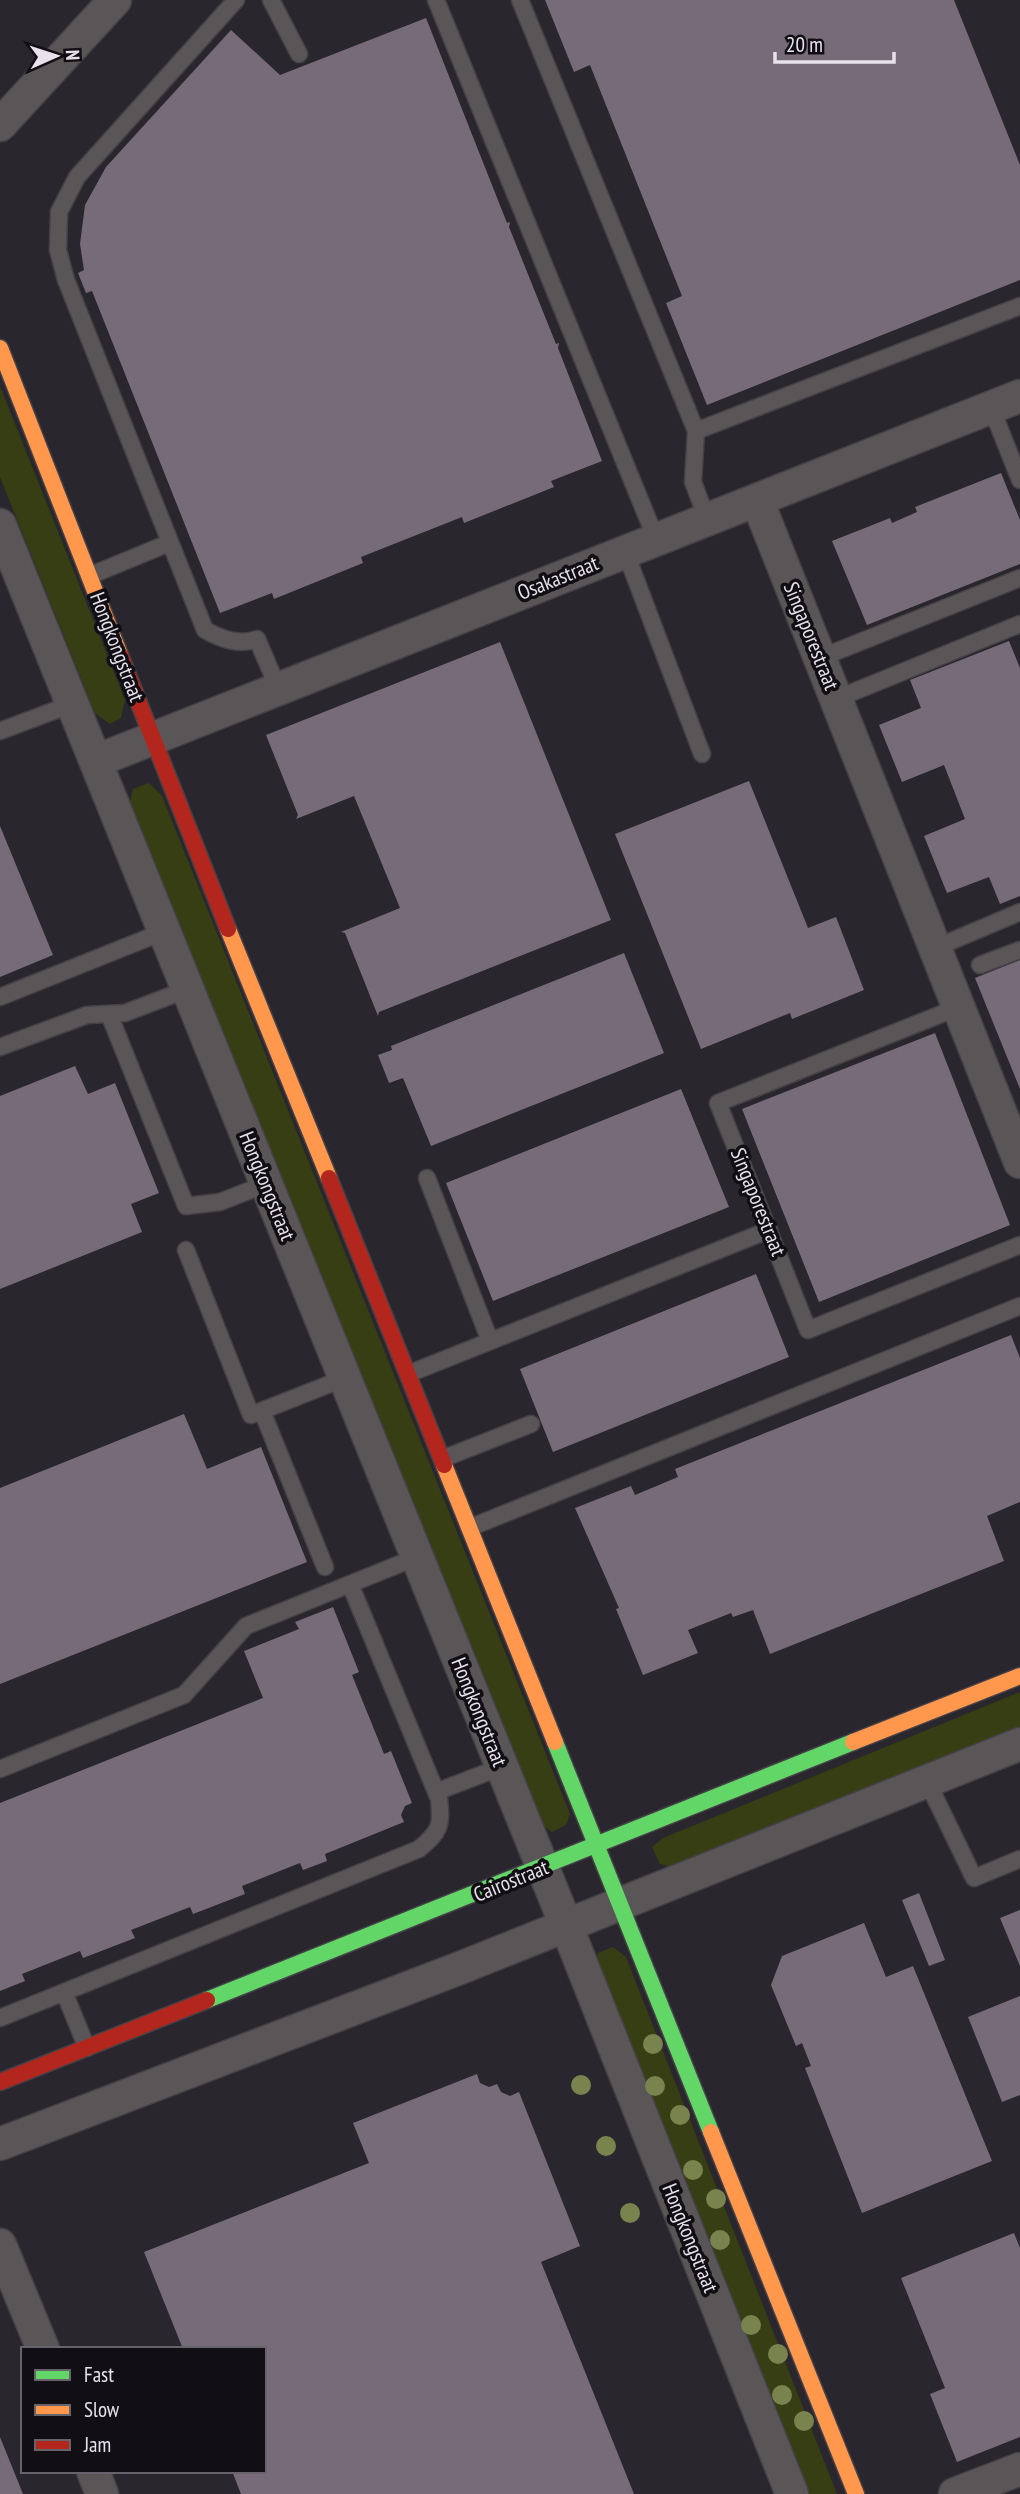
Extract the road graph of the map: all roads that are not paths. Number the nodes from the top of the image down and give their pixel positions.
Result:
1 (116, 0) edge
2 (236, 0) edge
3 (271, 0) edge
4 (436, 0) edge
5 (520, 0) edge
6 (299, 54) dead end
7 (0, 125) edge
8 (1020, 306) edge
9 (0, 348) edge
10 (1020, 396) edge
11 (991, 407) junction
12 (696, 431) junction
13 (1020, 480) edge
14 (757, 500) junction
15 (708, 519) junction
16 (0, 525) edge
17 (656, 539) junction
18 (169, 543) junction
19 (625, 551) junction
20 (89, 576) junction
21 (1020, 578) edge
22 (1020, 624) edge
23 (820, 658) junction
24 (278, 688) junction
25 (836, 699) junction
26 (72, 704) junction
27 (0, 731) edge
28 (152, 738) junction
29 (702, 754) dead end
30 (96, 761) junction
31 (1020, 912) edge
32 (164, 931) junction
33 (935, 948) junction
34 (1020, 950) edge
35 (981, 965) dead end
36 (188, 989) junction
37 (0, 997) edge
38 (959, 1007) junction
39 (109, 1014) junction
40 (0, 1046) edge
41 (1020, 1162) edge
42 (427, 1178) dead end
43 (266, 1184) junction
44 (769, 1230) junction
45 (1020, 1245) edge
46 (186, 1250) dead end
47 (1020, 1306) edge
48 (490, 1341) junction
49 (408, 1374) junction
50 (345, 1378) junction
51 (262, 1410) junction
52 (531, 1424) dead end
53 (442, 1459) junction
54 (469, 1528) junction
55 (417, 1557) junction
56 (325, 1567) dead end
57 (350, 1584) junction
58 (1020, 1676) edge
59 (1020, 1744) edge
60 (501, 1767) junction
61 (0, 1769) edge
62 (927, 1781) junction
63 (436, 1792) junction
64 (597, 1846) junction
65 (1020, 1859) edge
66 (542, 1868) junction
67 (619, 1904) junction
68 (566, 1925) junction
69 (64, 1992) junction
70 (0, 2018) edge
71 (88, 2048) junction
72 (0, 2082) edge
73 (0, 2144) edge
74 (0, 2245) edge
75 (42, 2347) edge
76 (1020, 2469) edge
77 (94, 2473) edge
78 (102, 2494) edge
79 (792, 2494) edge
80 (856, 2494) edge
81 (955, 2494) edge

1 - 7 street
2 - 18 lane
3 - 6 lane
4 - 17 lane
5 - 12 lane
8 - 12 lane
9 - 20 street, Hongkongstraat
10 - 11 street, Osakastraat
11 - 13 lane
11 - 14 street, Osakastraat
12 - 15 lane
14 - 15 street, Osakastraat
14 - 23 street, Singaporestraat
15 - 17 street, Osakastraat
16 - 26 street, Hongkongstraat
17 - 19 street, Osakastraat
18 - 20 lane
18 - 24 lane
19 - 24 street, Osakastraat
19 - 29 lane
20 - 28 street, Hongkongstraat
21 - 23 lane
22 - 25 lane
23 - 25 street, Singaporestraat
24 - 28 street, Osakastraat
25 - 33 street, Singaporestraat
26 - 27 lane
26 - 30 street, Hongkongstraat
28 - 30 street, Osakastraat
28 - 49 street, Hongkongstraat
30 - 32 street, Hongkongstraat
31 - 33 lane
32 - 36 street, Hongkongstraat
32 - 37 lane
33 - 38 street, Singaporestraat
34 - 35 lane
36 - 39 lane
36 - 43 street, Hongkongstraat
38 - 41 street, Singaporestraat
38 - 44 lane, Singaporestraat
39 - 40 lane
39 - 43 lane
42 - 48 lane
43 - 50 street, Hongkongstraat
44 - 45 lane, Singaporestraat
44 - 48 lane
46 - 51 lane
47 - 54 lane
48 - 49 lane
49 - 53 street, Hongkongstraat
50 - 51 lane
50 - 55 street, Hongkongstraat
51 - 56 lane
52 - 53 lane
53 - 54 street, Hongkongstraat
54 - 64 street, Hongkongstraat
55 - 57 lane
55 - 60 street, Hongkongstraat
57 - 61 lane
57 - 63 lane
58 - 64 street, Cairostraat
59 - 62 street
60 - 63 lane
60 - 66 street, Hongkongstraat
62 - 65 lane
62 - 67 street
63 - 69 lane
64 - 66 street, Cairostraat
64 - 67 street, Hongkongstraat
66 - 68 street, Hongkongstraat
66 - 71 street, Cairostraat
67 - 68 street
67 - 80 street, Hongkongstraat
68 - 73 street
68 - 79 street, Hongkongstraat
69 - 70 lane
69 - 71 lane
71 - 72 street, Cairostraat
74 - 75 street
76 - 81 street
77 - 78 street

